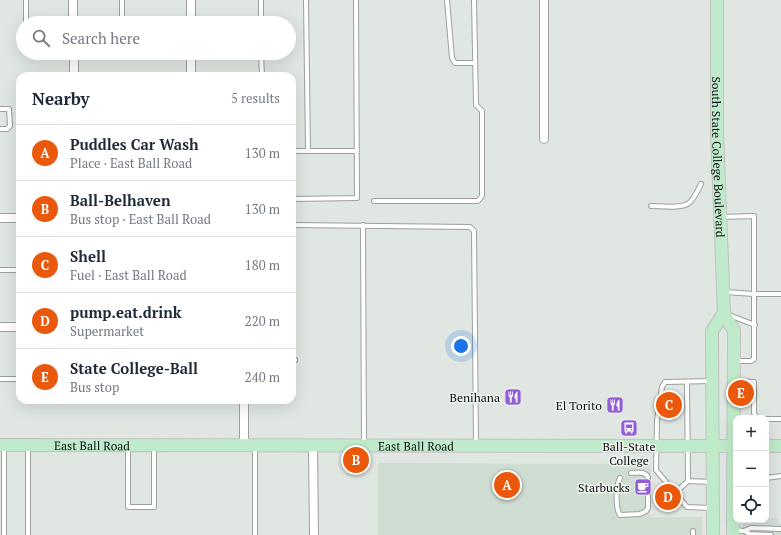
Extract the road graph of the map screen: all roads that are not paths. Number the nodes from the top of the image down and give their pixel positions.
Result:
1 (26, 0) edge
2 (73, 0) edge
3 (122, 0) edge
4 (191, 0) edge
5 (261, 0) edge
6 (306, 0) edge
7 (356, 0) edge
8 (447, 0) edge
9 (474, 0) edge
10 (544, 0) edge
11 (717, 0) edge
12 (26, 16) edge
13 (74, 16) edge
14 (122, 16) edge
15 (191, 16) edge
16 (261, 16) edge
17 (74, 60) edge
18 (191, 60) edge
19 (261, 60) edge
20 (474, 63) junction
21 (74, 72) edge
22 (191, 72) edge
23 (262, 72) edge
24 (0, 109) edge
25 (0, 129) edge
26 (544, 139) dead end
27 (356, 150) junction
28 (296, 151) edge
29 (308, 151) junction
30 (701, 184) dead end
31 (296, 199) edge
32 (374, 201) dead end
33 (652, 206) dead end
34 (721, 217) junction
35 (0, 218) edge
36 (16, 218) edge
37 (296, 225) edge
38 (363, 225) junction
39 (0, 270) edge
40 (16, 270) edge
41 (724, 292) junction
42 (754, 294) junction
43 (781, 294) edge
44 (724, 313) junction
45 (754, 325) junction
46 (0, 327) edge
47 (16, 327) edge
48 (734, 361) junction
49 (16, 378) edge
50 (0, 379) edge
51 (712, 381) junction
52 (734, 381) junction
53 (687, 382) junction
54 (245, 404) edge
55 (735, 415) edge
56 (755, 415) edge
57 (769, 419) edge
58 (781, 419) edge
59 (2, 445) edge
60 (28, 445) junction
61 (128, 445) junction
62 (154, 445) junction
63 (250, 445) junction
64 (313, 446) junction
65 (364, 446) junction
66 (476, 446) junction
67 (656, 446) junction
68 (687, 446) junction
69 (712, 446) junction
70 (733, 446) edge
71 (769, 446) edge
72 (781, 446) edge
73 (631, 473) dead end
74 (781, 476) edge
75 (620, 478) dead end
76 (769, 478) edge
77 (688, 481) junction
78 (712, 482) junction
79 (675, 493) junction
80 (713, 508) junction
81 (781, 529) edge
82 (736, 532) edge
83 (4, 535) edge
84 (28, 535) edge
85 (255, 535) edge
86 (314, 535) edge
87 (713, 535) edge
88 (770, 535) edge

1 - 12 lane
2 - 13 street
3 - 14 lane
4 - 15 street
5 - 16 lane
6 - 29 lane
7 - 27 lane
8 - 20 lane
9 - 20 lane
10 - 26 street
11 - 34 main road, South State College Boulevard
17 - 21 street
18 - 22 street
19 - 23 lane
20 - 32 lane
24 - 25 lane
27 - 29 lane
27 - 31 lane
28 - 29 lane
30 - 33 lane
34 - 41 main road, South State College Boulevard
34 - 42 lane
35 - 36 street
37 - 38 lane
38 - 65 lane
38 - 66 lane
39 - 40 lane
41 - 42 lane
41 - 44 main road, South State College Boulevard
42 - 43 lane
42 - 45 lane
44 - 45 lane
44 - 48 main road, South State College Boulevard
44 - 51 main road
45 - 48 lane
46 - 47 street
48 - 52 main road, South State College Boulevard
49 - 50 lane
51 - 53 lane
51 - 69 main road
52 - 55 main road, South State College Boulevard
52 - 56 lane
53 - 67 lane
53 - 68 lane
54 - 63 street
57 - 58 lane
59 - 60 main road, East Ball Road
59 - 83 lane
60 - 61 main road, East Ball Road
60 - 84 lane
61 - 62 main road, East Ball Road
61 - 62 lane
62 - 63 main road, East Ball Road
63 - 64 main road, East Ball Road
63 - 85 lane
64 - 65 main road, East Ball Road
64 - 86 street
65 - 66 main road, East Ball Road
66 - 67 main road, East Ball Road
67 - 68 main road, East Ball Road
67 - 79 lane
68 - 69 main road, East Ball Road
68 - 77 lane
69 - 70 main road, East Ball Road
69 - 78 main road
71 - 72 main road
73 - 75 lane
74 - 76 lane
77 - 78 lane
77 - 79 lane
78 - 80 main road
79 - 80 lane
80 - 87 main road
81 - 82 lane
82 - 88 lane

